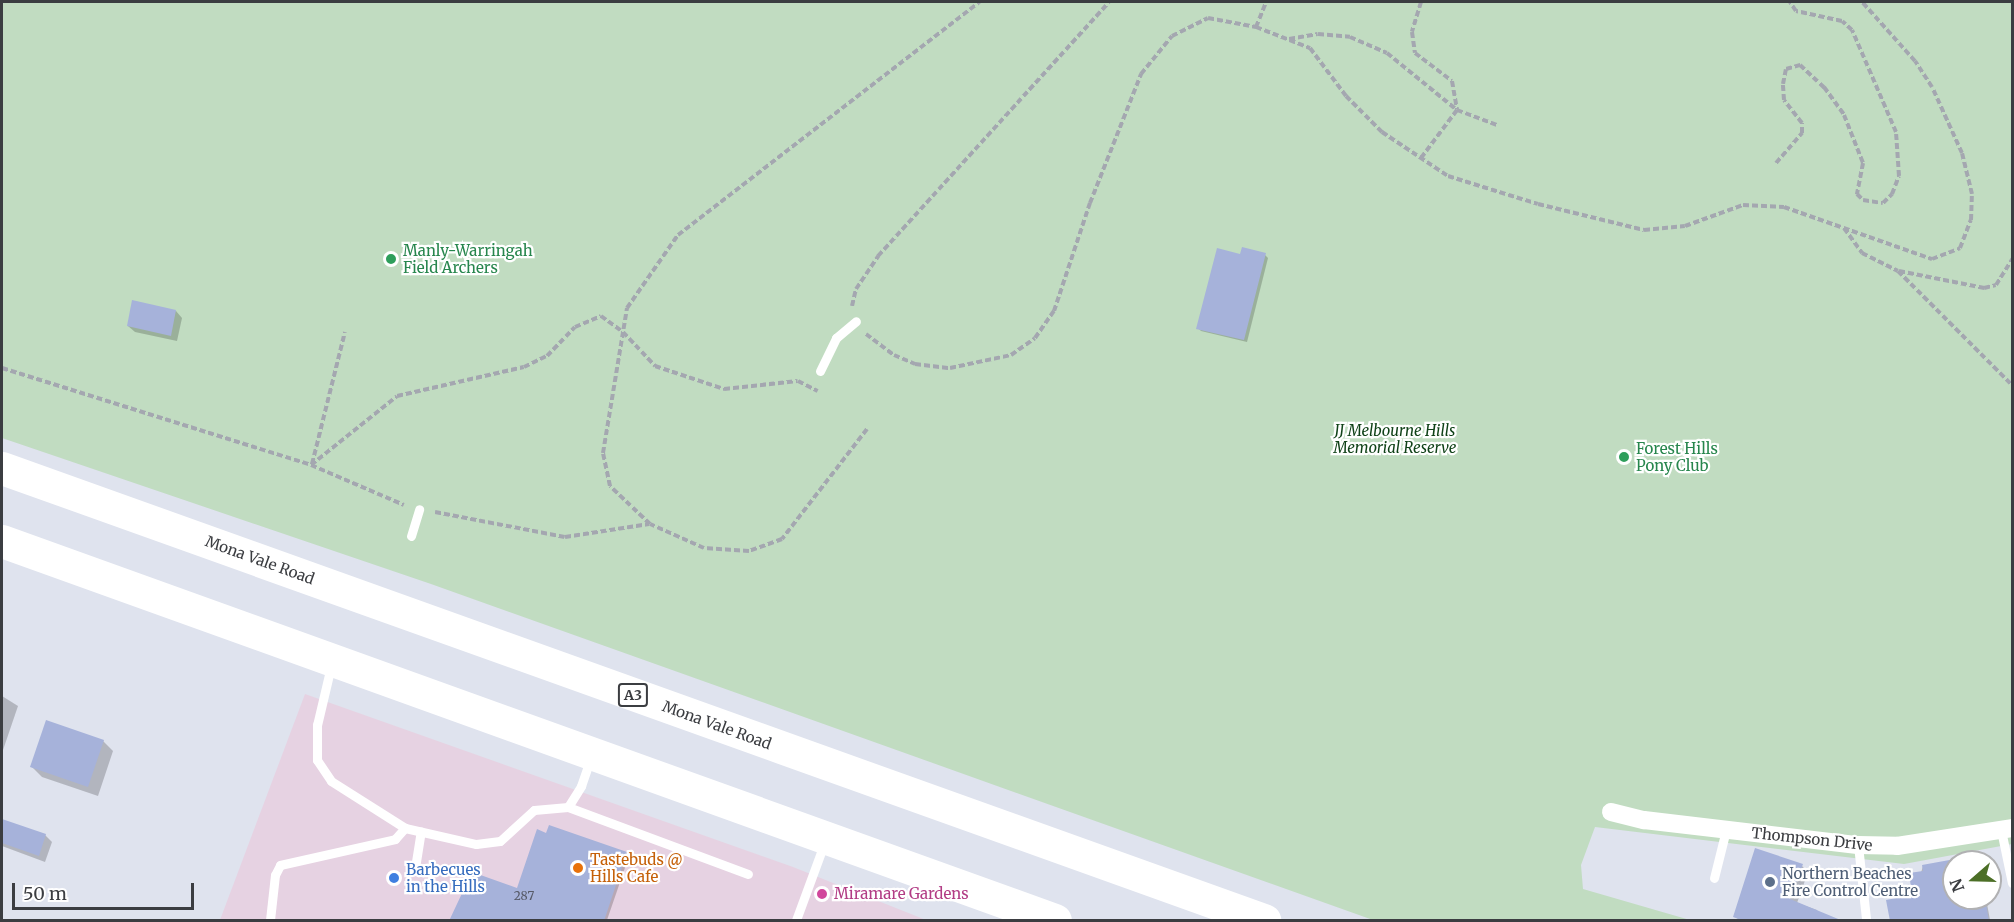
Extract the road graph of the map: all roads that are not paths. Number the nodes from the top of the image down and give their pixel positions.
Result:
1 (856, 321) road end
2 (820, 371) dead end
3 (2, 468) edge
4 (419, 509) road end
5 (411, 536) dead end
6 (2, 541) edge
7 (333, 658) junction
8 (591, 754) junction
9 (568, 807) junction
10 (1611, 812) dead end
11 (405, 828) junction
12 (2007, 829) edge
13 (1726, 830) junction
14 (421, 831) junction
15 (826, 839) junction
16 (1858, 845) junction
17 (415, 868) dead end
18 (748, 874) dead end
19 (1714, 878) dead end
20 (2013, 883) edge
21 (1866, 919) edge
22 (270, 921) edge
23 (796, 921) edge
24 (1055, 921) edge
25 (1264, 921) edge

1 - 2 lane
3 - 25 highway, Mona Vale Road / A3
4 - 5 lane
6 - 7 highway
7 - 8 highway
7 - 11 lane
8 - 9 lane
8 - 15 highway
9 - 14 lane
9 - 18 lane
10 - 13 street, Thompson Drive
11 - 14 lane
11 - 22 lane
12 - 16 street, Thompson Drive
12 - 20 lane
13 - 16 street, Thompson Drive
13 - 19 lane
14 - 17 lane
15 - 23 lane
15 - 24 highway
16 - 21 lane

